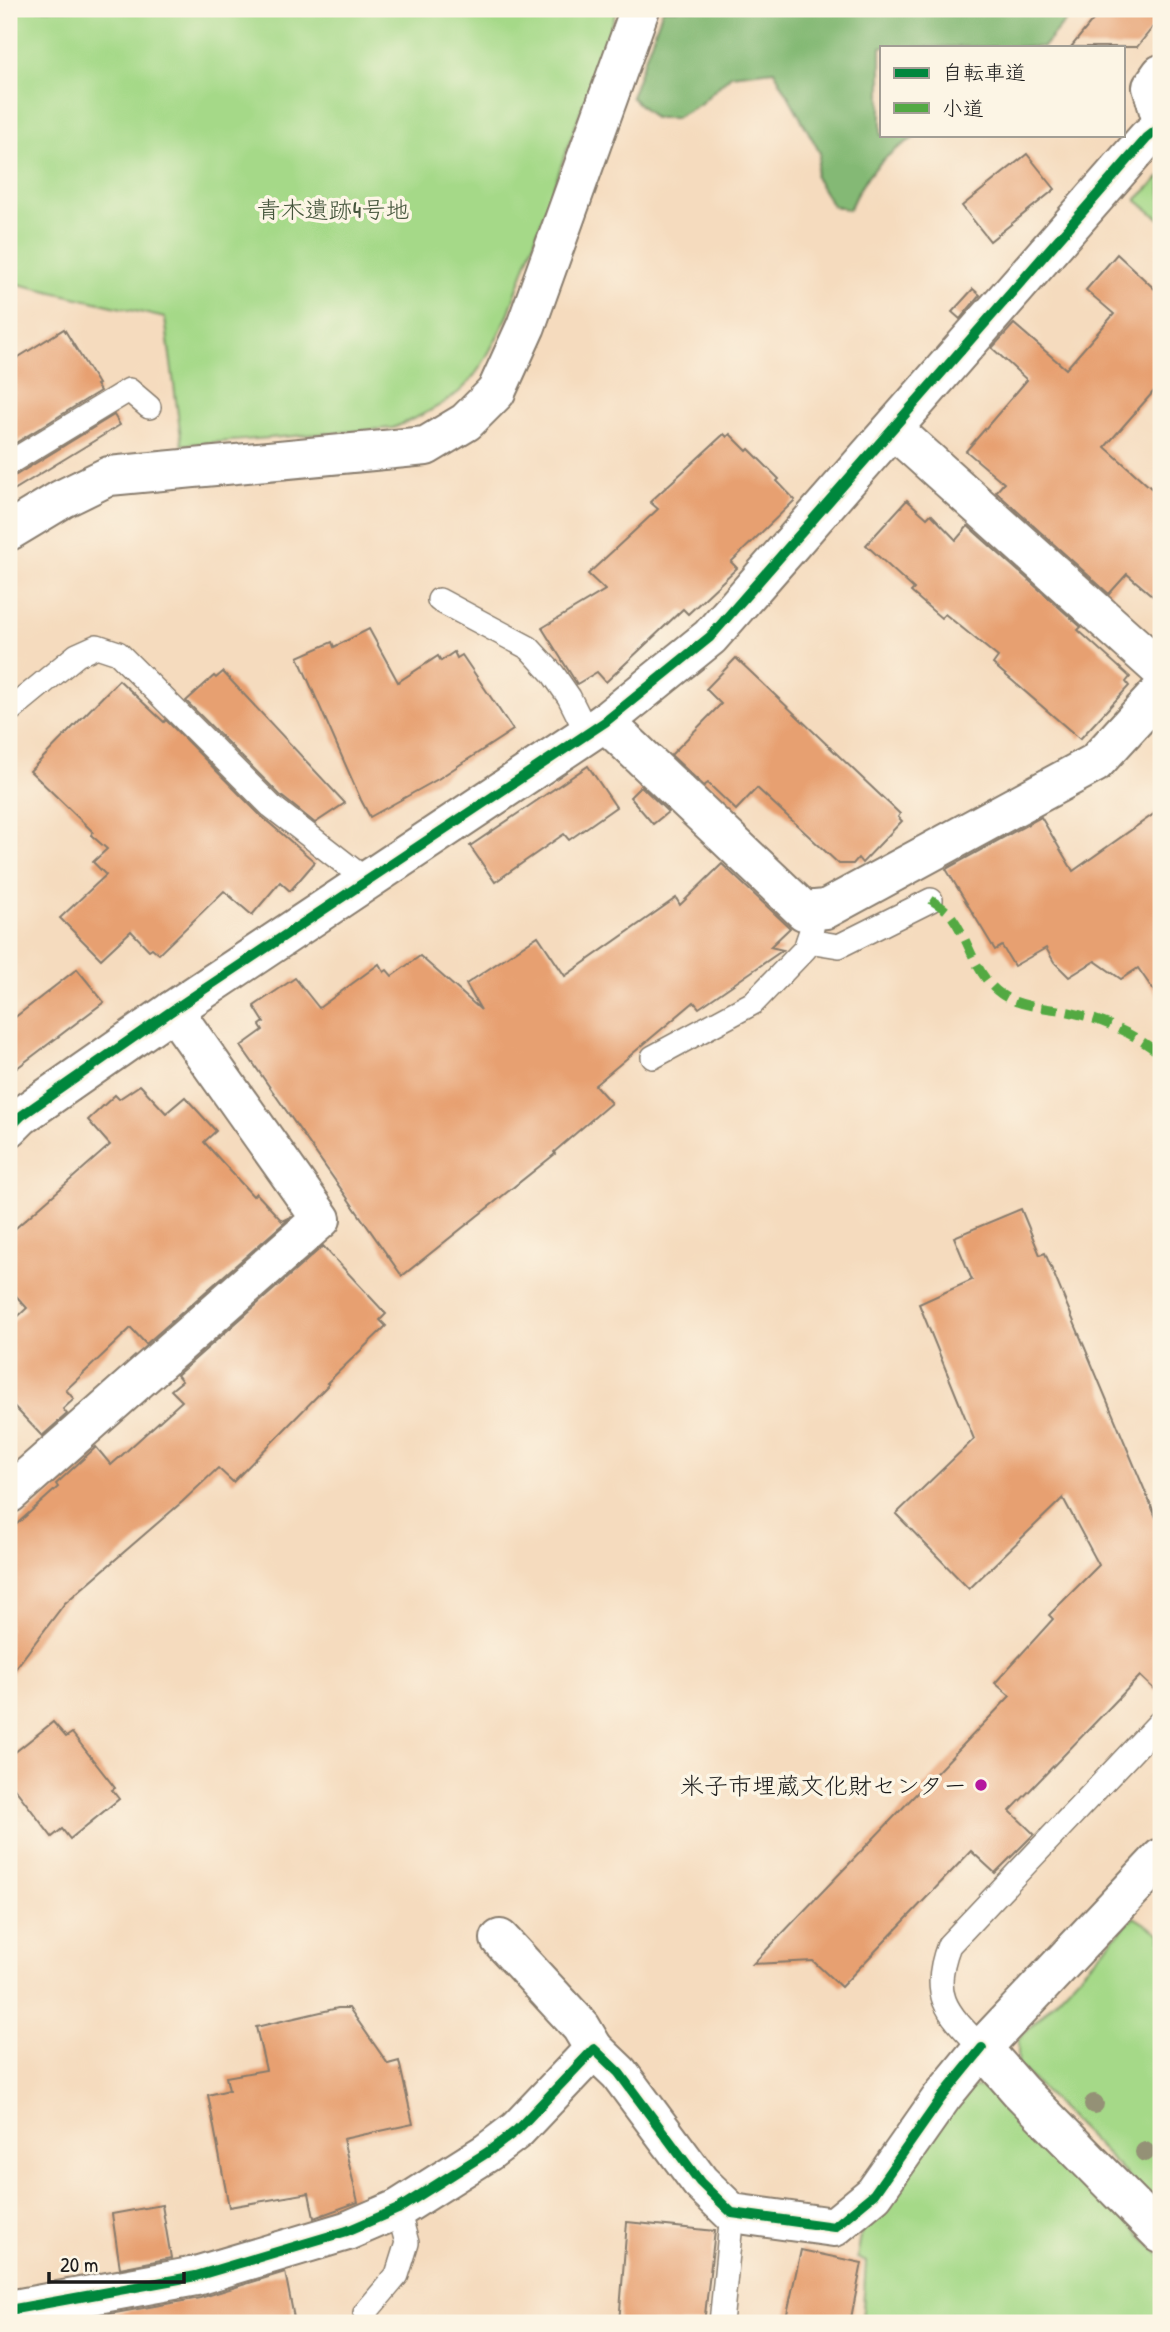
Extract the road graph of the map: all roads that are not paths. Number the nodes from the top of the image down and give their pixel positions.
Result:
1 (640, 9) edge
2 (1161, 75) edge
3 (1161, 118) edge
4 (1161, 127) edge
5 (149, 407) dead end
6 (893, 429) junction
7 (9, 464) edge
8 (9, 531) edge
9 (439, 600) dead end
10 (1161, 670) edge
11 (1161, 691) edge
12 (9, 711) edge
13 (596, 728) junction
14 (366, 880) junction
15 (931, 900) dead end
16 (811, 926) junction
17 (173, 1010) junction
18 (653, 1057) dead end
19 (9, 1128) edge
20 (12, 1483) edge
21 (1161, 1721) edge
22 (1161, 1858) edge
23 (500, 1939) dead end
24 (982, 2048) junction
25 (594, 2049) junction
26 (398, 2209) junction
27 (732, 2213) junction
28 (1161, 2234) edge
29 (9, 2309) edge
30 (365, 2313) dead end
31 (721, 2323) edge

1 - 8 street
2 - 3 street
4 - 6 street
5 - 7 lane
6 - 10 street
6 - 13 street
9 - 13 lane
11 - 16 street
12 - 14 lane
13 - 14 street
13 - 16 street
14 - 17 street
15 - 16 lane
16 - 18 lane
17 - 19 street
17 - 20 street
21 - 24 lane
22 - 24 street
23 - 25 street
24 - 27 street
24 - 28 street
25 - 26 street
25 - 27 street
26 - 29 street
26 - 30 lane
27 - 31 lane

